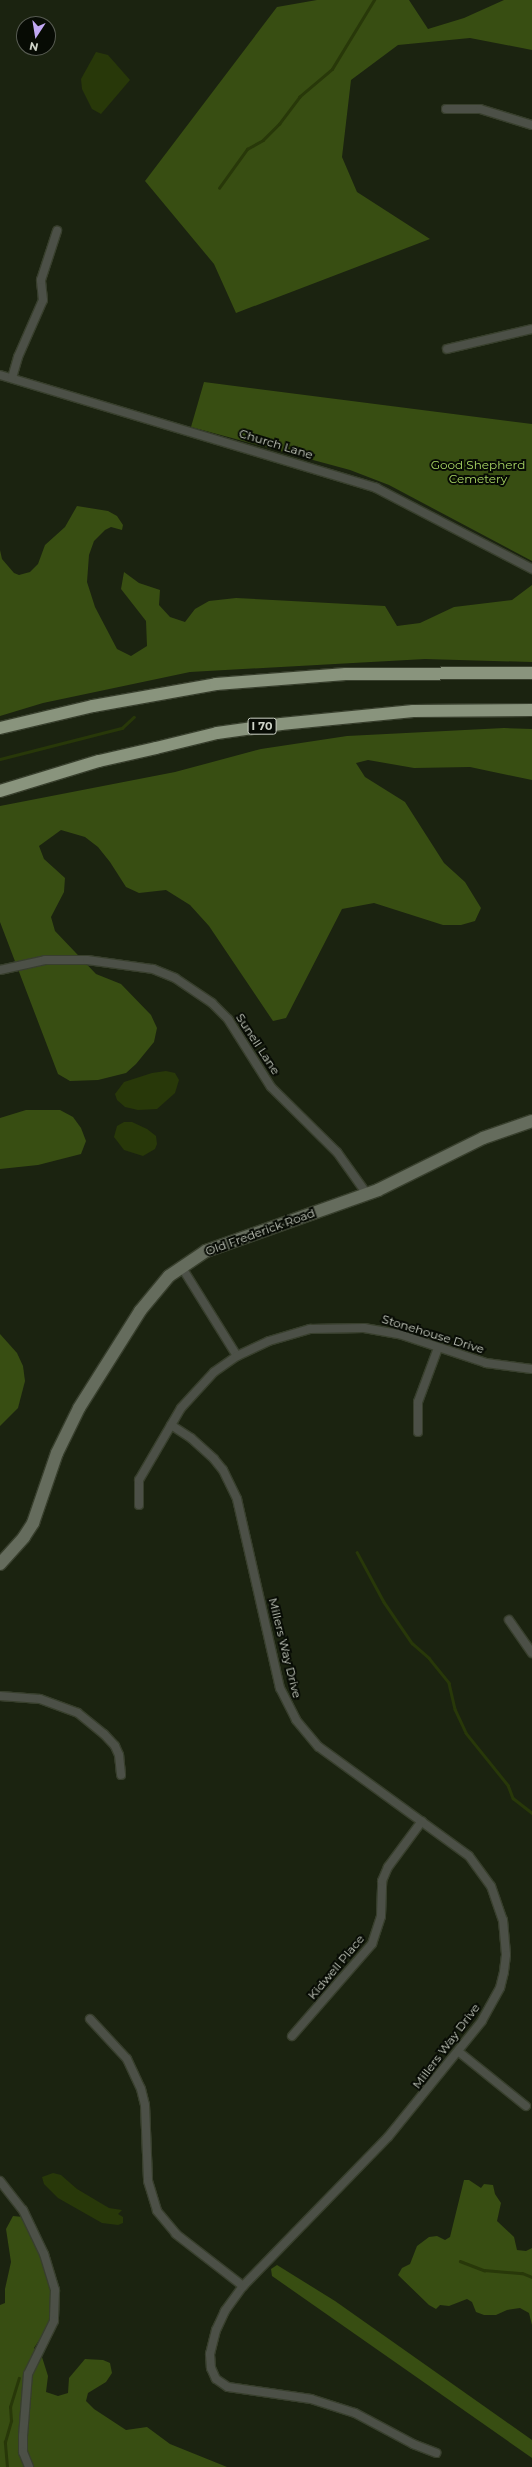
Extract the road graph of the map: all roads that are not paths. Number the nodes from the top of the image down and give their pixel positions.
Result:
1 (446, 109) dead end
2 (532, 126) edge
3 (57, 231) dead end
4 (532, 329) edge
5 (446, 350) dead end
6 (0, 375) edge
7 (12, 378) junction
8 (532, 569) edge
9 (532, 673) edge
10 (532, 710) edge
11 (0, 728) edge
12 (0, 791) edge
13 (0, 970) edge
14 (532, 1121) edge
15 (367, 1194) junction
16 (181, 1266) junction
17 (438, 1348) junction
18 (238, 1356) junction
19 (532, 1369) edge
20 (171, 1425) junction
21 (418, 1432) dead end
22 (138, 1505) dead end
23 (0, 1564) edge
24 (509, 1620) dead end
25 (532, 1653) edge
26 (0, 1696) edge
27 (121, 1775) dead end
28 (422, 1821) junction
29 (90, 2019) dead end
30 (292, 2036) dead end
31 (459, 2052) junction
32 (526, 2106) dead end
33 (0, 2181) edge
34 (243, 2286) junction
35 (436, 2453) dead end
36 (29, 2467) edge

1 - 2 street
3 - 7 street
4 - 5 street
6 - 7 street, Church Lane
7 - 8 street, Church Lane
9 - 11 highway
10 - 12 highway, I 70
13 - 15 street, Sunell Lane
14 - 15 street, Old Frederick Road
15 - 16 street, Old Frederick Road
16 - 18 street
16 - 23 street, Old Frederick Road
17 - 18 street, Stonehouse Drive
17 - 19 street, Stonehouse Drive
17 - 21 street
18 - 20 street, Stonehouse Drive
20 - 22 street, Stonehouse Drive
20 - 28 street, Millers Way Drive
24 - 25 street
26 - 27 street
28 - 30 street, Kidwell Place
28 - 31 street, Millers Way Drive
29 - 34 street
31 - 32 street
31 - 34 street, Millers Way Drive
33 - 36 street
34 - 35 street, Millers Way Drive

